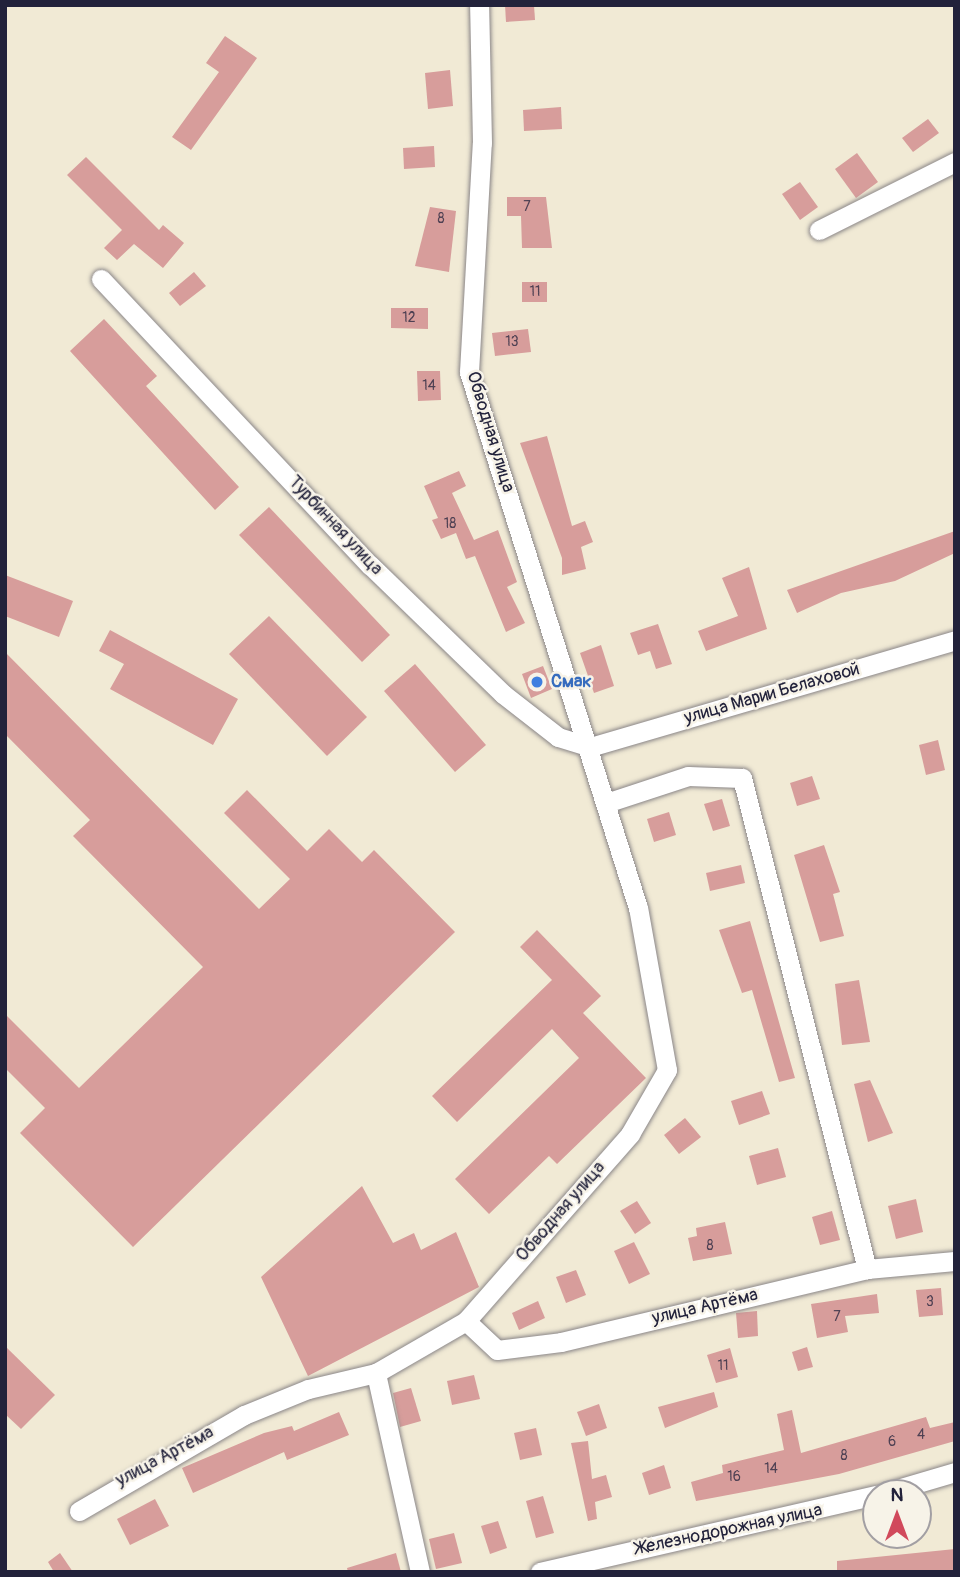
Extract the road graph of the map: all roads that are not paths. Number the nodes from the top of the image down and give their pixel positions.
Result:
1 (479, 5) edge
2 (955, 162) edge
3 (818, 230) dead end
4 (101, 279) dead end
5 (955, 640) edge
6 (590, 747) junction
7 (606, 803) junction
8 (955, 1261) edge
9 (867, 1269) junction
10 (466, 1321) junction
11 (376, 1373) junction
12 (955, 1472) edge
13 (931, 1479) edge
14 (862, 1498) edge
15 (79, 1511) dead end
16 (420, 1572) edge
17 (542, 1572) edge

1 - 6 street, Обводная улица
2 - 3 street
4 - 6 street, Турбинная улица
5 - 6 street, улица Марии Белаховой
6 - 7 street, Обводная улица
7 - 9 street
7 - 10 street, Обводная улица
8 - 9 street, улица Артёма
9 - 10 street, улица Артёма
10 - 11 street, Обводная улица
11 - 15 street, улица Артёма
11 - 16 street
12 - 13 street
14 - 17 street, Железнодорожная улица

